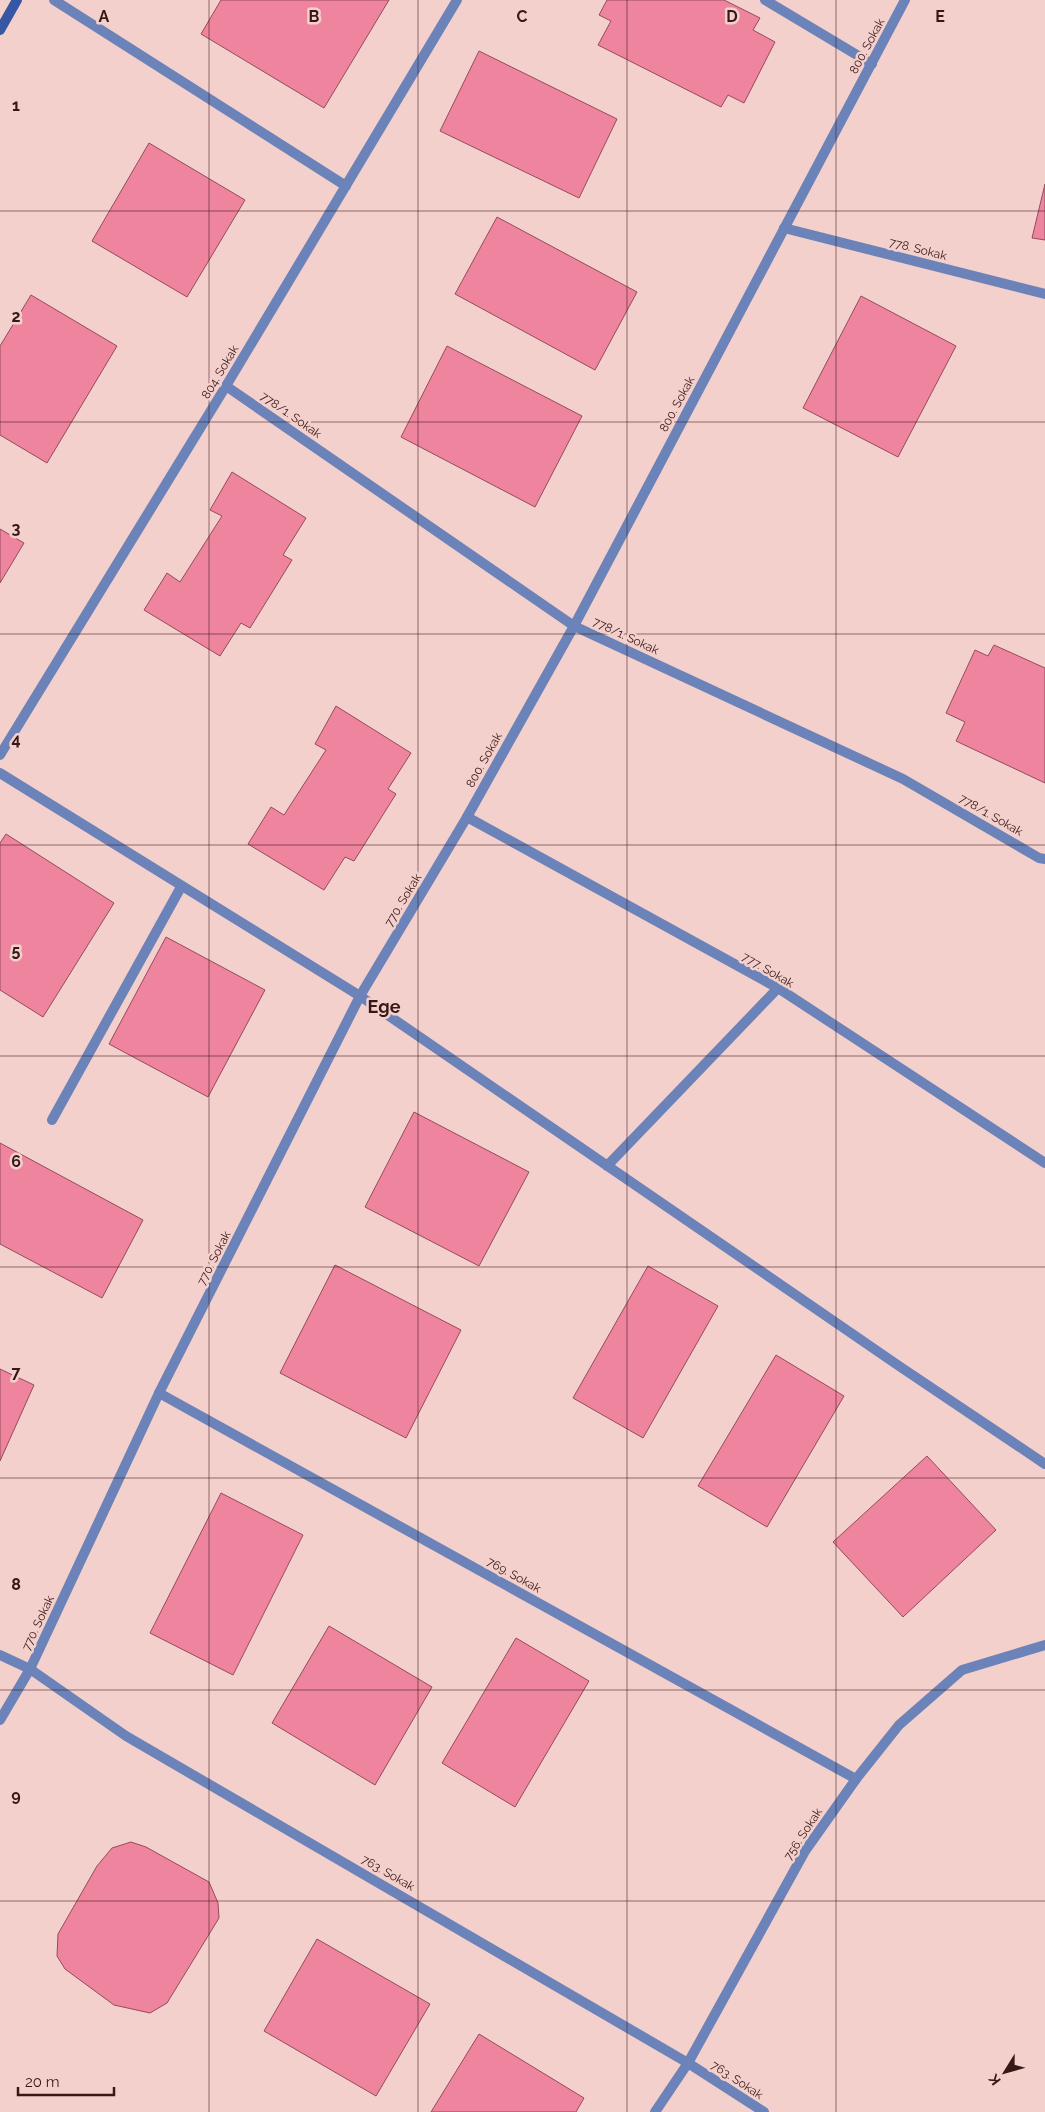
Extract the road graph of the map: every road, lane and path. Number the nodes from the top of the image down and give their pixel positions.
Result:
1 (18, 0) edge
2 (54, 0) edge
3 (457, 0) edge
4 (765, 0) edge
5 (905, 0) edge
6 (0, 30) edge
7 (872, 64) junction
8 (346, 186) junction
9 (784, 228) junction
10 (1045, 294) edge
11 (226, 386) junction
12 (574, 626) junction
13 (0, 755) edge
14 (0, 773) edge
15 (466, 817) junction
16 (1045, 859) edge
17 (181, 887) junction
18 (778, 988) junction
19 (360, 996) junction
20 (52, 1120) dead end
21 (1045, 1163) edge
22 (607, 1166) junction
23 (159, 1393) junction
24 (1045, 1464) edge
25 (1045, 1645) edge
26 (0, 1655) edge
27 (30, 1669) junction
28 (0, 1720) edge
29 (856, 1779) junction
30 (688, 2063) junction
31 (655, 2112) edge
32 (764, 2112) edge

1 - 6 main road
2 - 8 street
3 - 8 street, 804. Sokak
4 - 7 street
5 - 7 street, 800. Sokak
7 - 9 street, 800. Sokak
8 - 11 street, 804. Sokak
9 - 10 street, 778. Sokak
9 - 12 street, 800. Sokak
11 - 12 street, 778/1. Sokak
11 - 13 street, 804. Sokak
12 - 15 street, 800. Sokak
12 - 16 street, 778/1. Sokak
14 - 17 street
15 - 18 street, 777. Sokak
15 - 19 street, 770. Sokak
17 - 19 street
17 - 20 street
18 - 21 street, 777. Sokak
18 - 22 street
19 - 22 street
19 - 23 street, 770. Sokak
22 - 24 street
23 - 27 street, 770. Sokak
23 - 29 street, 769. Sokak
25 - 29 street, 756. Sokak
26 - 27 street, 763. Sokak
27 - 28 street, 770. Sokak
27 - 30 street, 763. Sokak
29 - 30 street, 756. Sokak
30 - 31 street, 756. Sokak
30 - 32 street, 763. Sokak

